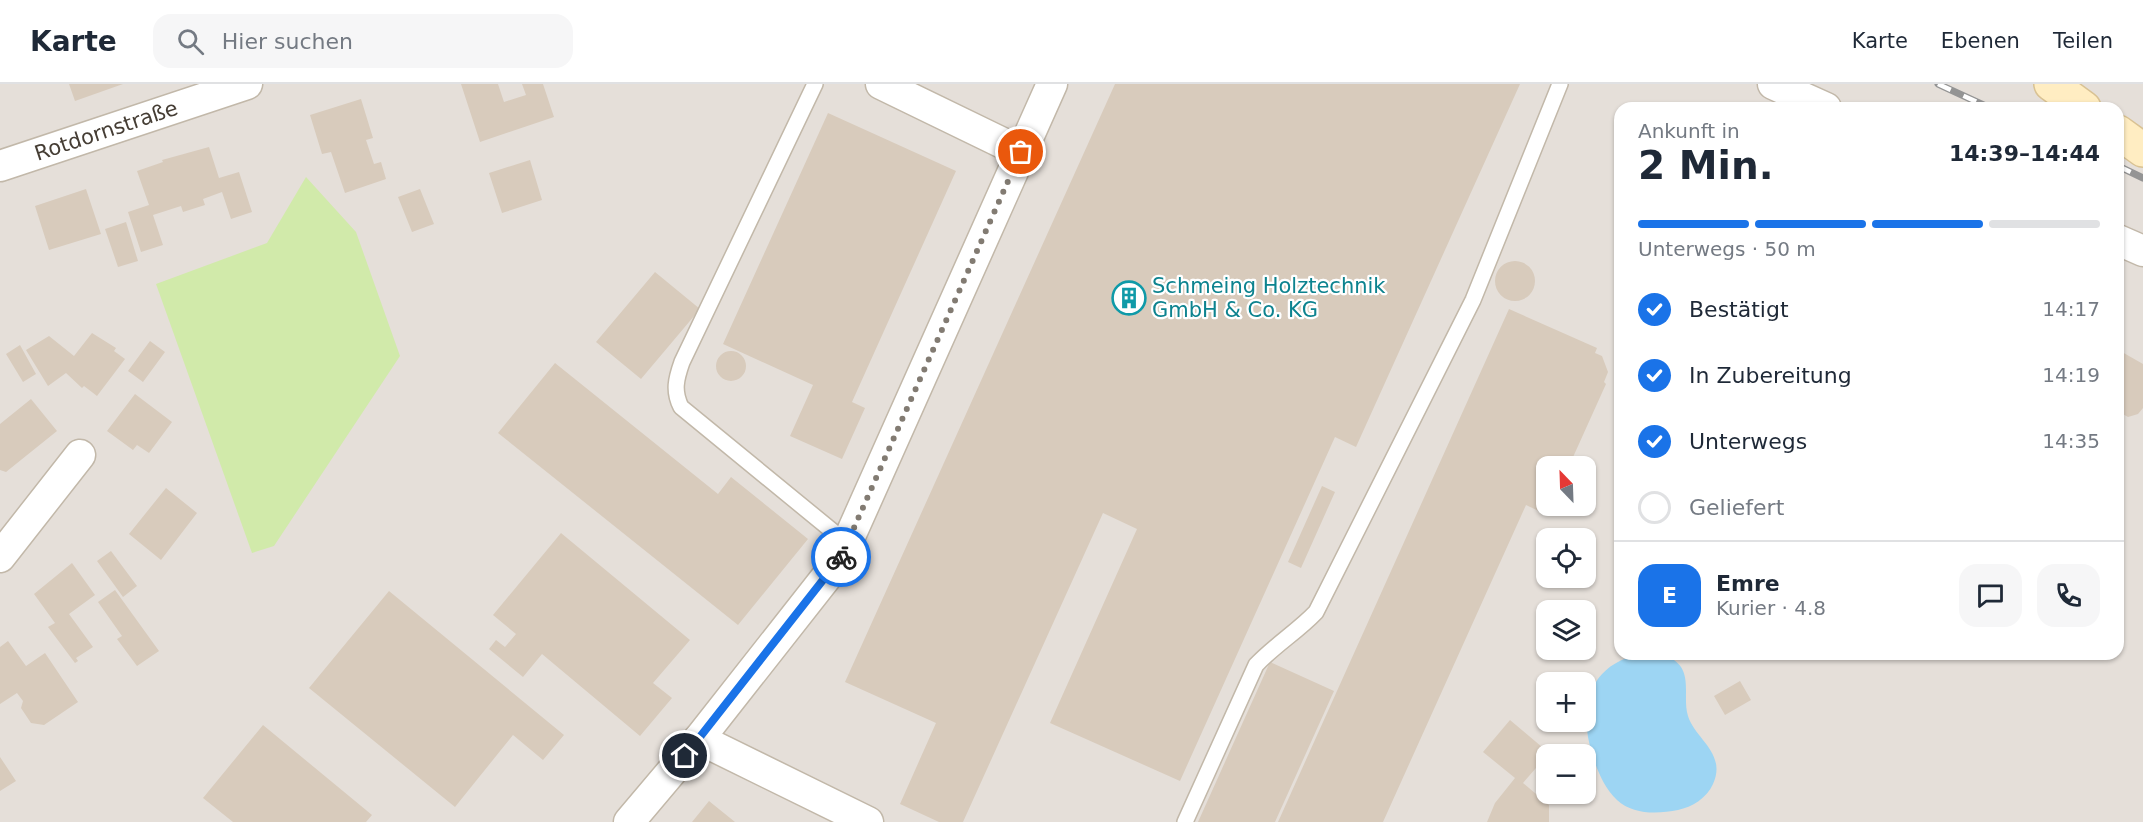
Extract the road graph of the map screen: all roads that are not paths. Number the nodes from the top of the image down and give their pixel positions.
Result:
1 (247, 84) edge
2 (815, 84) edge
3 (881, 84) edge
4 (1052, 84) edge
5 (1560, 84) edge
6 (1773, 84) edge
7 (2051, 84) edge
8 (1813, 102) edge
9 (2076, 102) edge
10 (2124, 136) edge
11 (2143, 150) edge
12 (1021, 152) junction
13 (0, 166) edge
14 (2124, 243) edge
15 (2143, 251) edge
16 (80, 455) dead end
17 (847, 543) junction
18 (0, 557) edge
19 (699, 739) junction
20 (629, 822) edge
21 (868, 822) edge
22 (1185, 822) edge

1 - 13 street, Rotdornstraße
2 - 17 lane
3 - 12 street
4 - 12 street
5 - 22 lane
6 - 8 street
7 - 9 main road
10 - 11 main road
12 - 17 street
14 - 15 street
16 - 18 street
17 - 19 street
19 - 20 street
19 - 21 street

